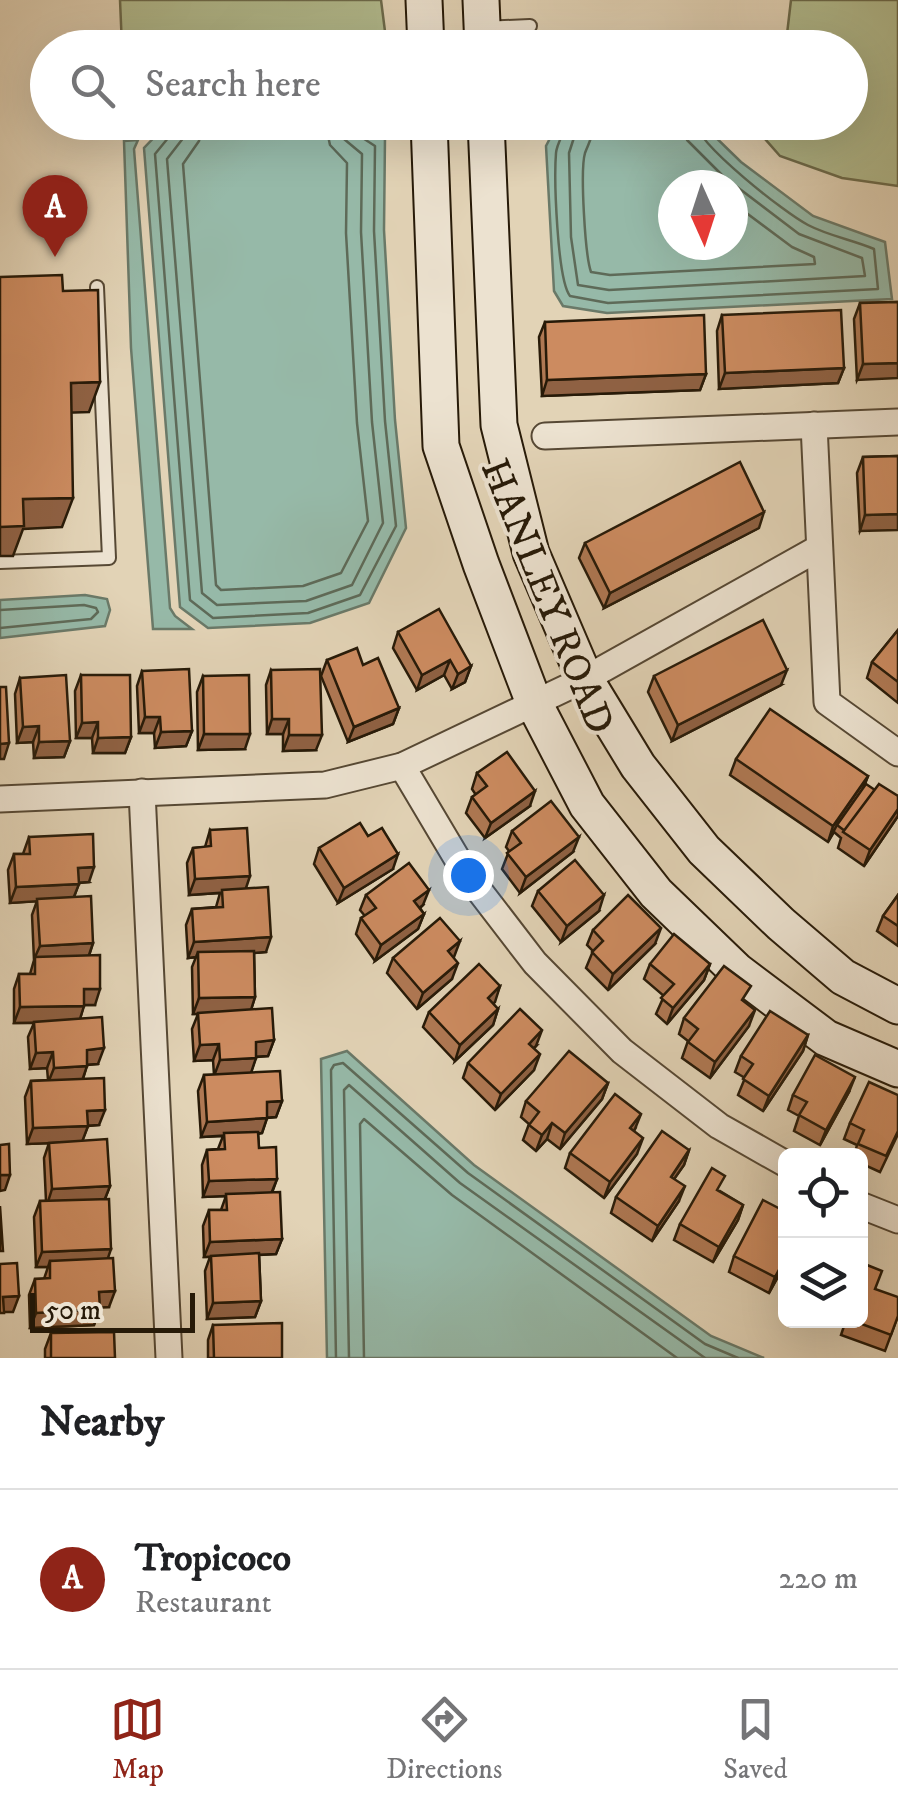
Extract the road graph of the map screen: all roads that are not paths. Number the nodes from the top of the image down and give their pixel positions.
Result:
1 (424, 0) edge
2 (482, 25) edge
3 (530, 26) dead end
4 (425, 30) edge
5 (430, 140) edge
6 (487, 140) edge
7 (97, 287) edge
8 (898, 422) edge
9 (814, 425) junction
10 (545, 436) dead end
11 (819, 548) junction
12 (0, 562) edge
13 (585, 679) junction
14 (534, 703) junction
15 (898, 753) edge
16 (402, 766) junction
17 (142, 792) junction
18 (0, 799) edge
19 (898, 1006) edge
20 (898, 1069) edge
21 (778, 1159) edge
22 (868, 1208) edge
23 (898, 1220) edge
24 (169, 1358) edge

1 - 4 main road
2 - 3 lane
5 - 14 main road, HANLEY ROAD
6 - 13 main road, HANLEY ROAD
7 - 12 lane
8 - 9 street
9 - 10 street
9 - 11 street
11 - 13 street
11 - 15 street
13 - 14 street
13 - 19 main road, HANLEY ROAD
14 - 16 street
14 - 20 main road, HANLEY ROAD
16 - 17 street
16 - 21 street
17 - 18 street
17 - 24 street
22 - 23 street

